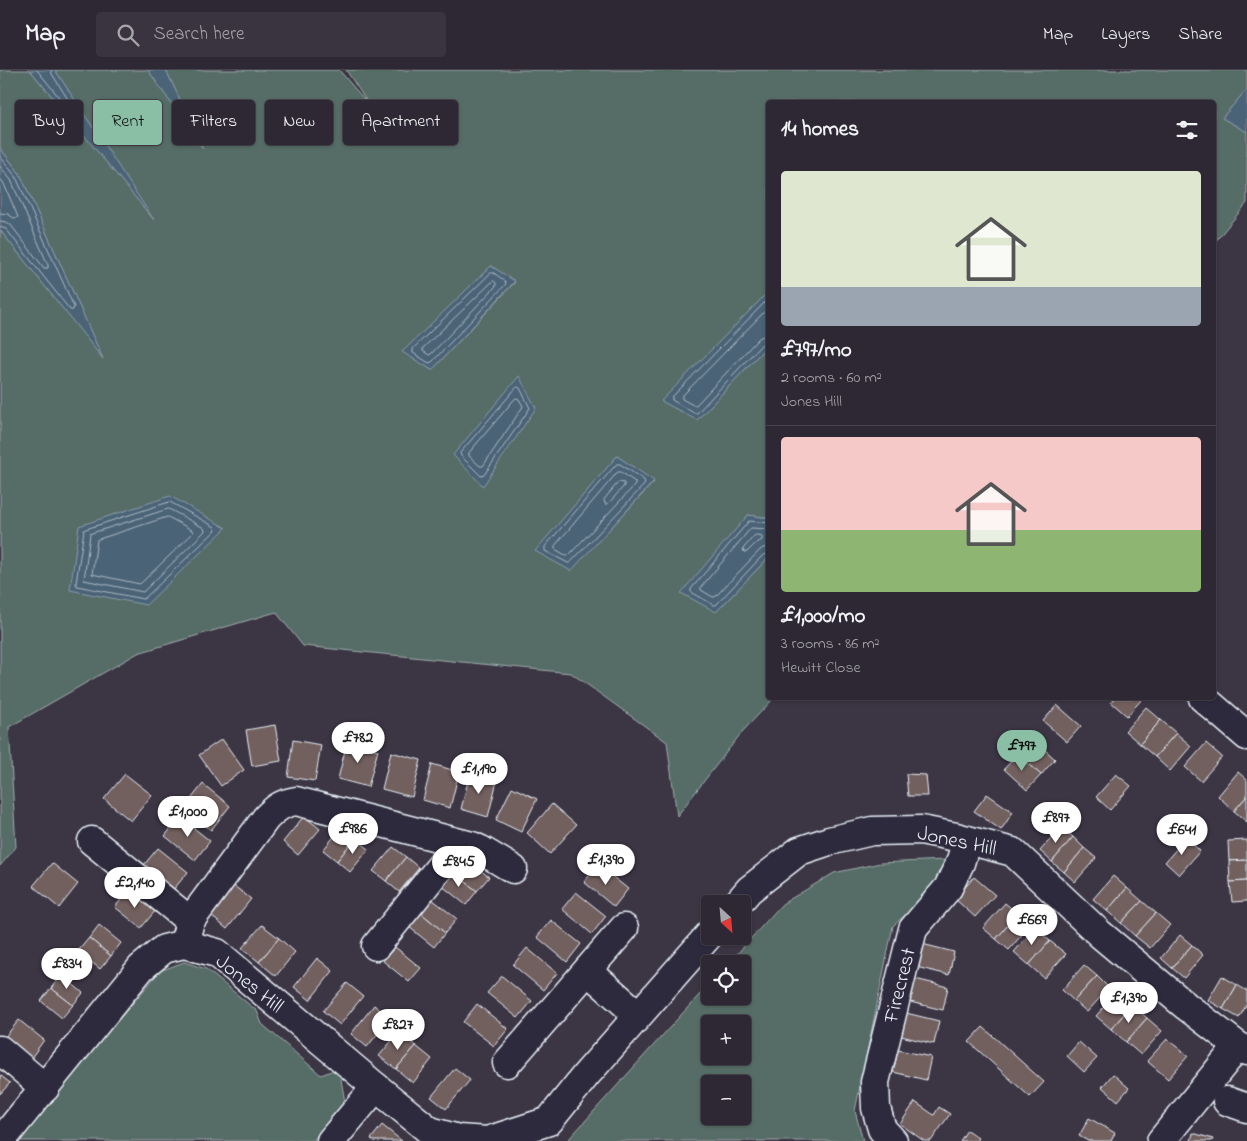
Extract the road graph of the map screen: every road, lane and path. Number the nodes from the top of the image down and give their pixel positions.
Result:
1 (1204, 700) edge
2 (1247, 736) edge
3 (451, 840) junction
4 (967, 840) junction
5 (92, 841) dead end
6 (513, 870) dead end
7 (744, 895) edge
8 (624, 928) dead end
9 (187, 932) junction
10 (701, 944) edge
11 (376, 946) dead end
12 (588, 970) junction
13 (638, 1015) junction
14 (1242, 1048) edge
15 (0, 1050) edge
16 (506, 1063) dead end
17 (376, 1087) junction
18 (45, 1088) junction
19 (1, 1141) edge
20 (331, 1141) edge
21 (487, 1141) edge
22 (893, 1141) edge
23 (1161, 1141) edge

1 - 2 street
3 - 6 street
3 - 9 street
3 - 11 street
4 - 7 street, Jones Hill
4 - 14 street, Jones Hill
4 - 22 street, Firecrest
5 - 9 street
8 - 12 street
9 - 17 street, Jones Hill
9 - 18 street
10 - 13 street, Jones Hill
12 - 13 street
12 - 16 street
13 - 21 street, Jones Hill
14 - 23 street
15 - 18 street
17 - 20 street
17 - 21 street, Jones Hill
18 - 19 street

